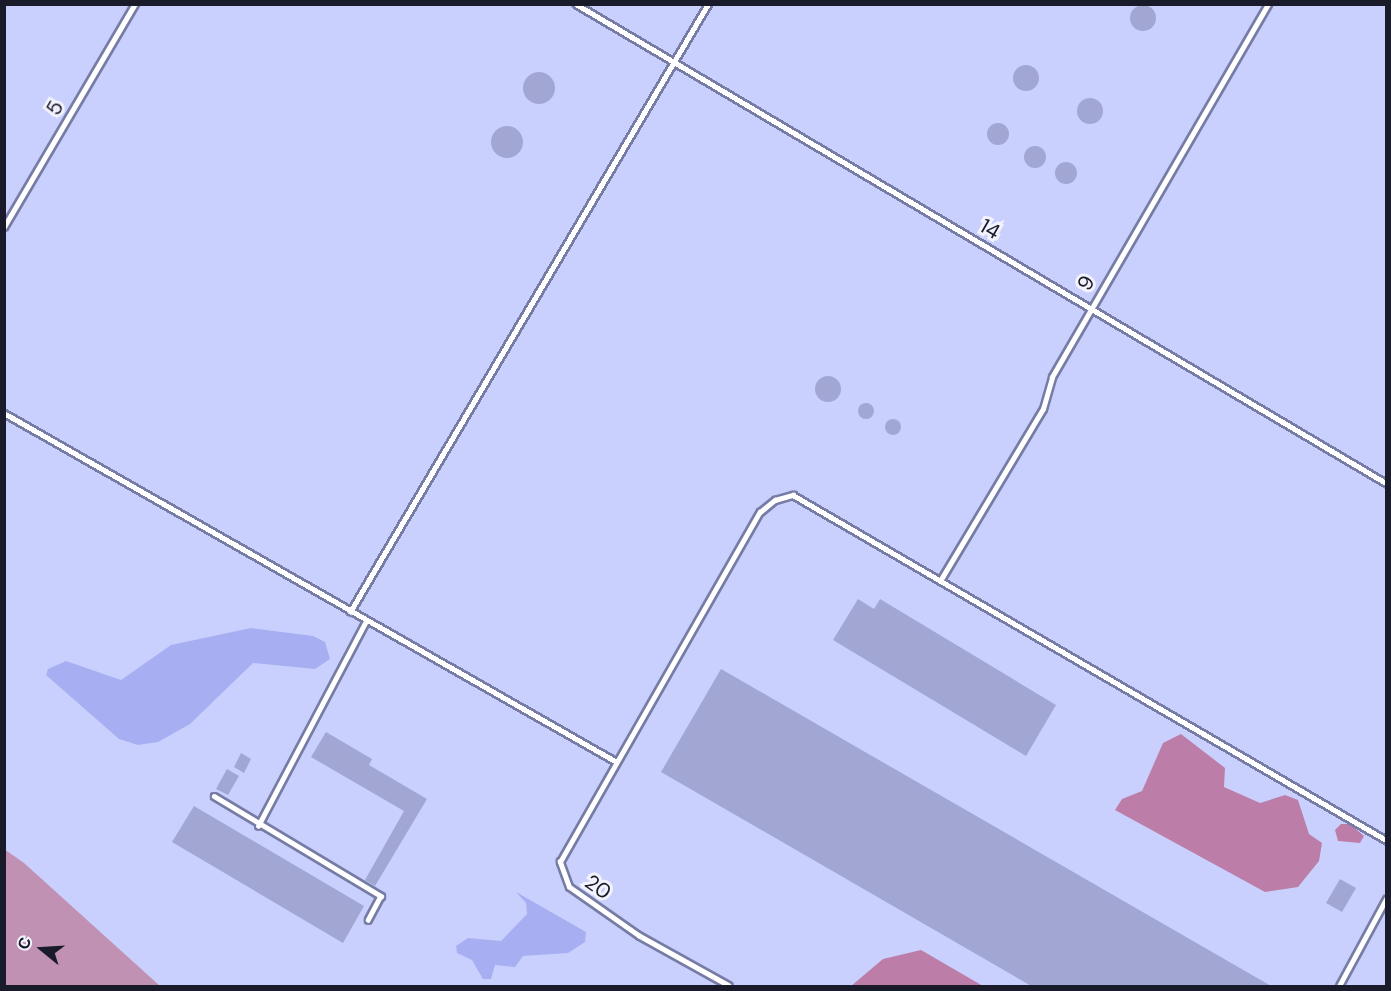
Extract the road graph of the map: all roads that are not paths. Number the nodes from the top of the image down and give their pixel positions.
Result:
1 (135, 4) edge
2 (576, 4) edge
3 (708, 4) edge
4 (1268, 4) edge
5 (674, 64) junction
6 (4, 227) edge
7 (1092, 307) junction
8 (4, 413) edge
9 (1386, 483) edge
10 (940, 581) junction
11 (350, 612) junction
12 (366, 621) junction
13 (615, 761) junction
14 (214, 796) dead end
15 (258, 826) junction
16 (1386, 840) edge
17 (1386, 899) edge
18 (368, 920) dead end
19 (729, 987) edge
20 (1339, 987) edge

1 - 6 lane, 5 / 5
2 - 5 lane, 14 / 14
3 - 5 lane
4 - 7 lane, 9 / 9
5 - 7 lane, 14 / 14
5 - 11 lane
7 - 9 lane, 14 / 14
7 - 10 lane, 9 / 9
8 - 11 lane
10 - 13 lane, 20
10 - 16 lane, 20
11 - 12 lane
12 - 13 lane
12 - 15 lane
13 - 19 lane, 20 / 20
14 - 15 lane
15 - 18 lane
17 - 20 lane

